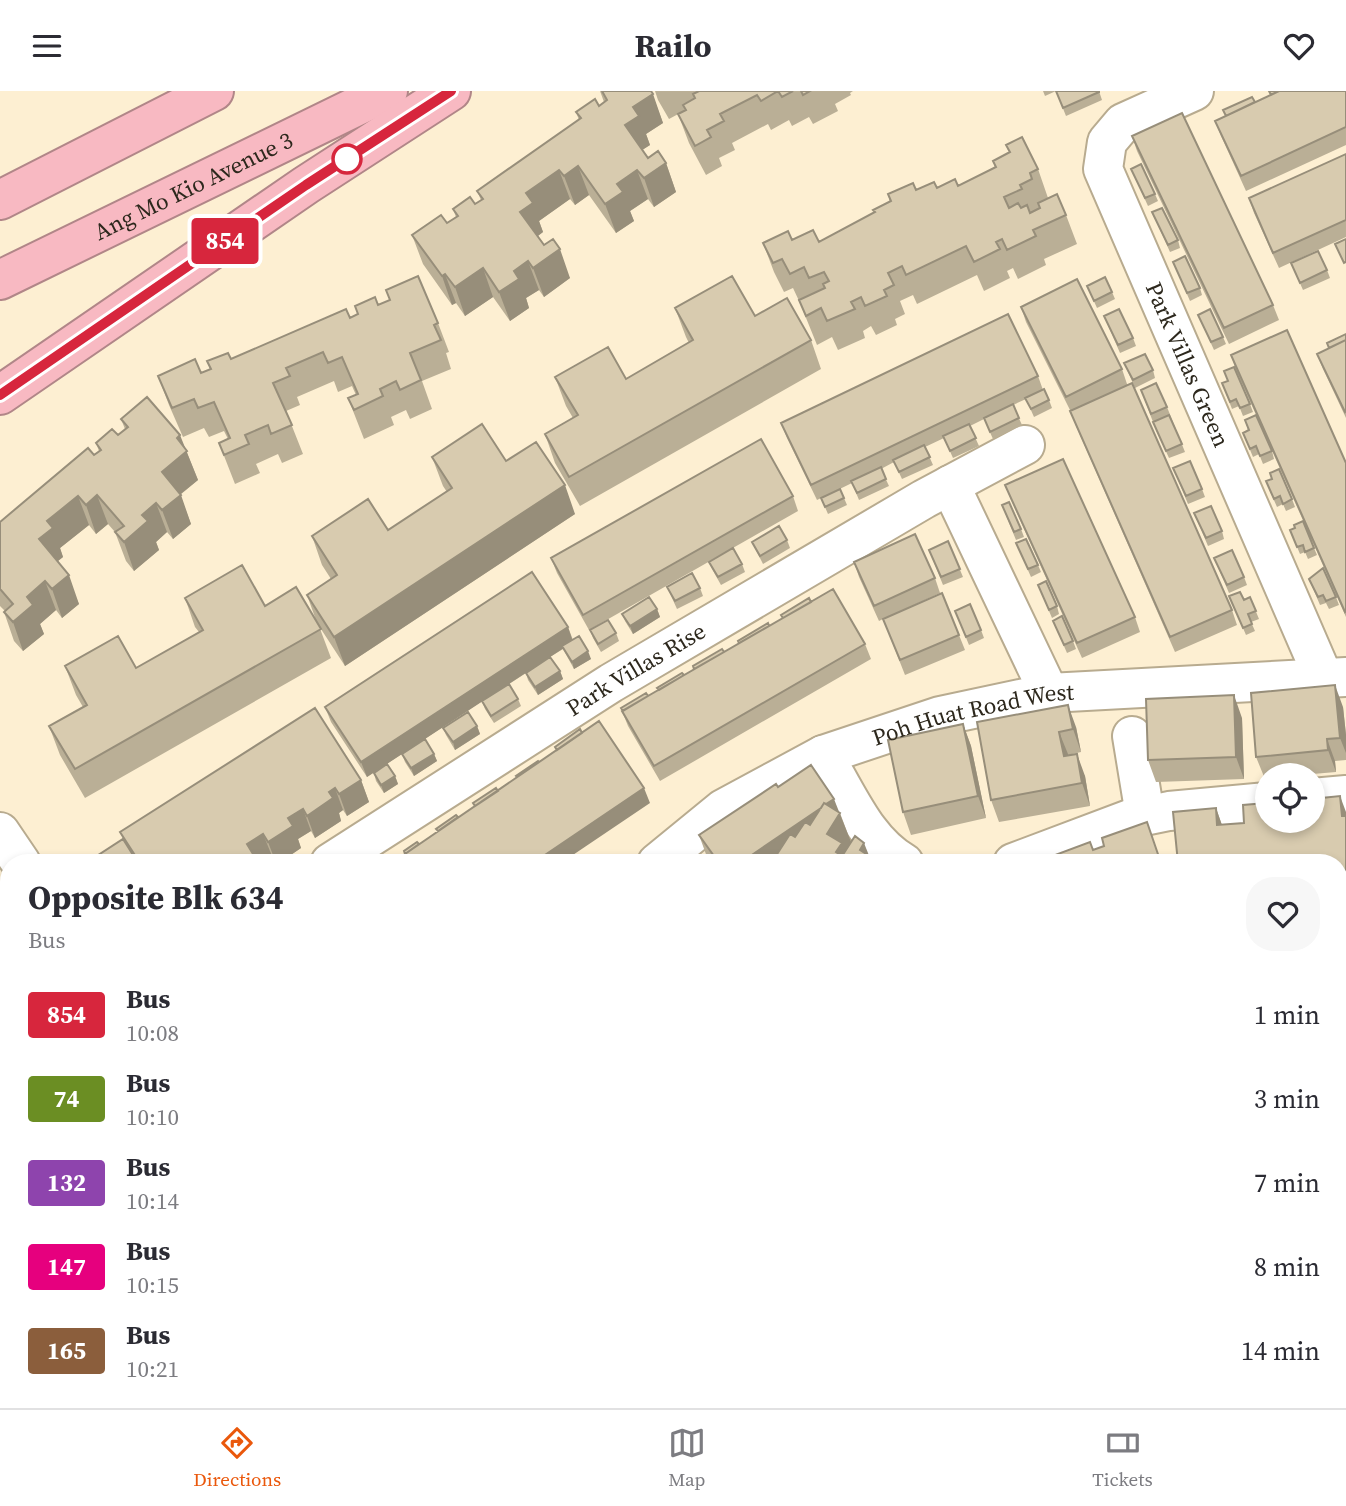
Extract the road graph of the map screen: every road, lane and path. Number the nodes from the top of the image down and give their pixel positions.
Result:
1 (214, 91) edge
2 (388, 91) edge
3 (451, 91) edge
4 (1194, 91) edge
5 (0, 199) edge
6 (0, 280) edge
7 (0, 395) edge
8 (1025, 445) dead end
9 (950, 485) junction
10 (1335, 678) edge
11 (1049, 693) junction
12 (1132, 736) dead end
13 (823, 755) junction
14 (1346, 795) edge
15 (1325, 797) edge
16 (1255, 803) edge
17 (1144, 815) junction
18 (0, 832) edge
19 (15, 854) edge
20 (344, 854) edge
21 (668, 854) edge
22 (890, 854) edge
23 (1038, 854) edge

1 - 5 highway
2 - 6 highway, Ang Mo Kio Avenue 3
3 - 7 highway
4 - 10 street, Park Villas Green
8 - 9 street, Park Villas Rise
9 - 11 street
9 - 20 street, Park Villas Rise
10 - 11 street, Poh Huat Road West
11 - 13 street, Poh Huat Road West
12 - 17 street
13 - 21 street, Poh Huat Road West
13 - 22 street
14 - 15 street
16 - 17 street
17 - 23 street
18 - 19 street

